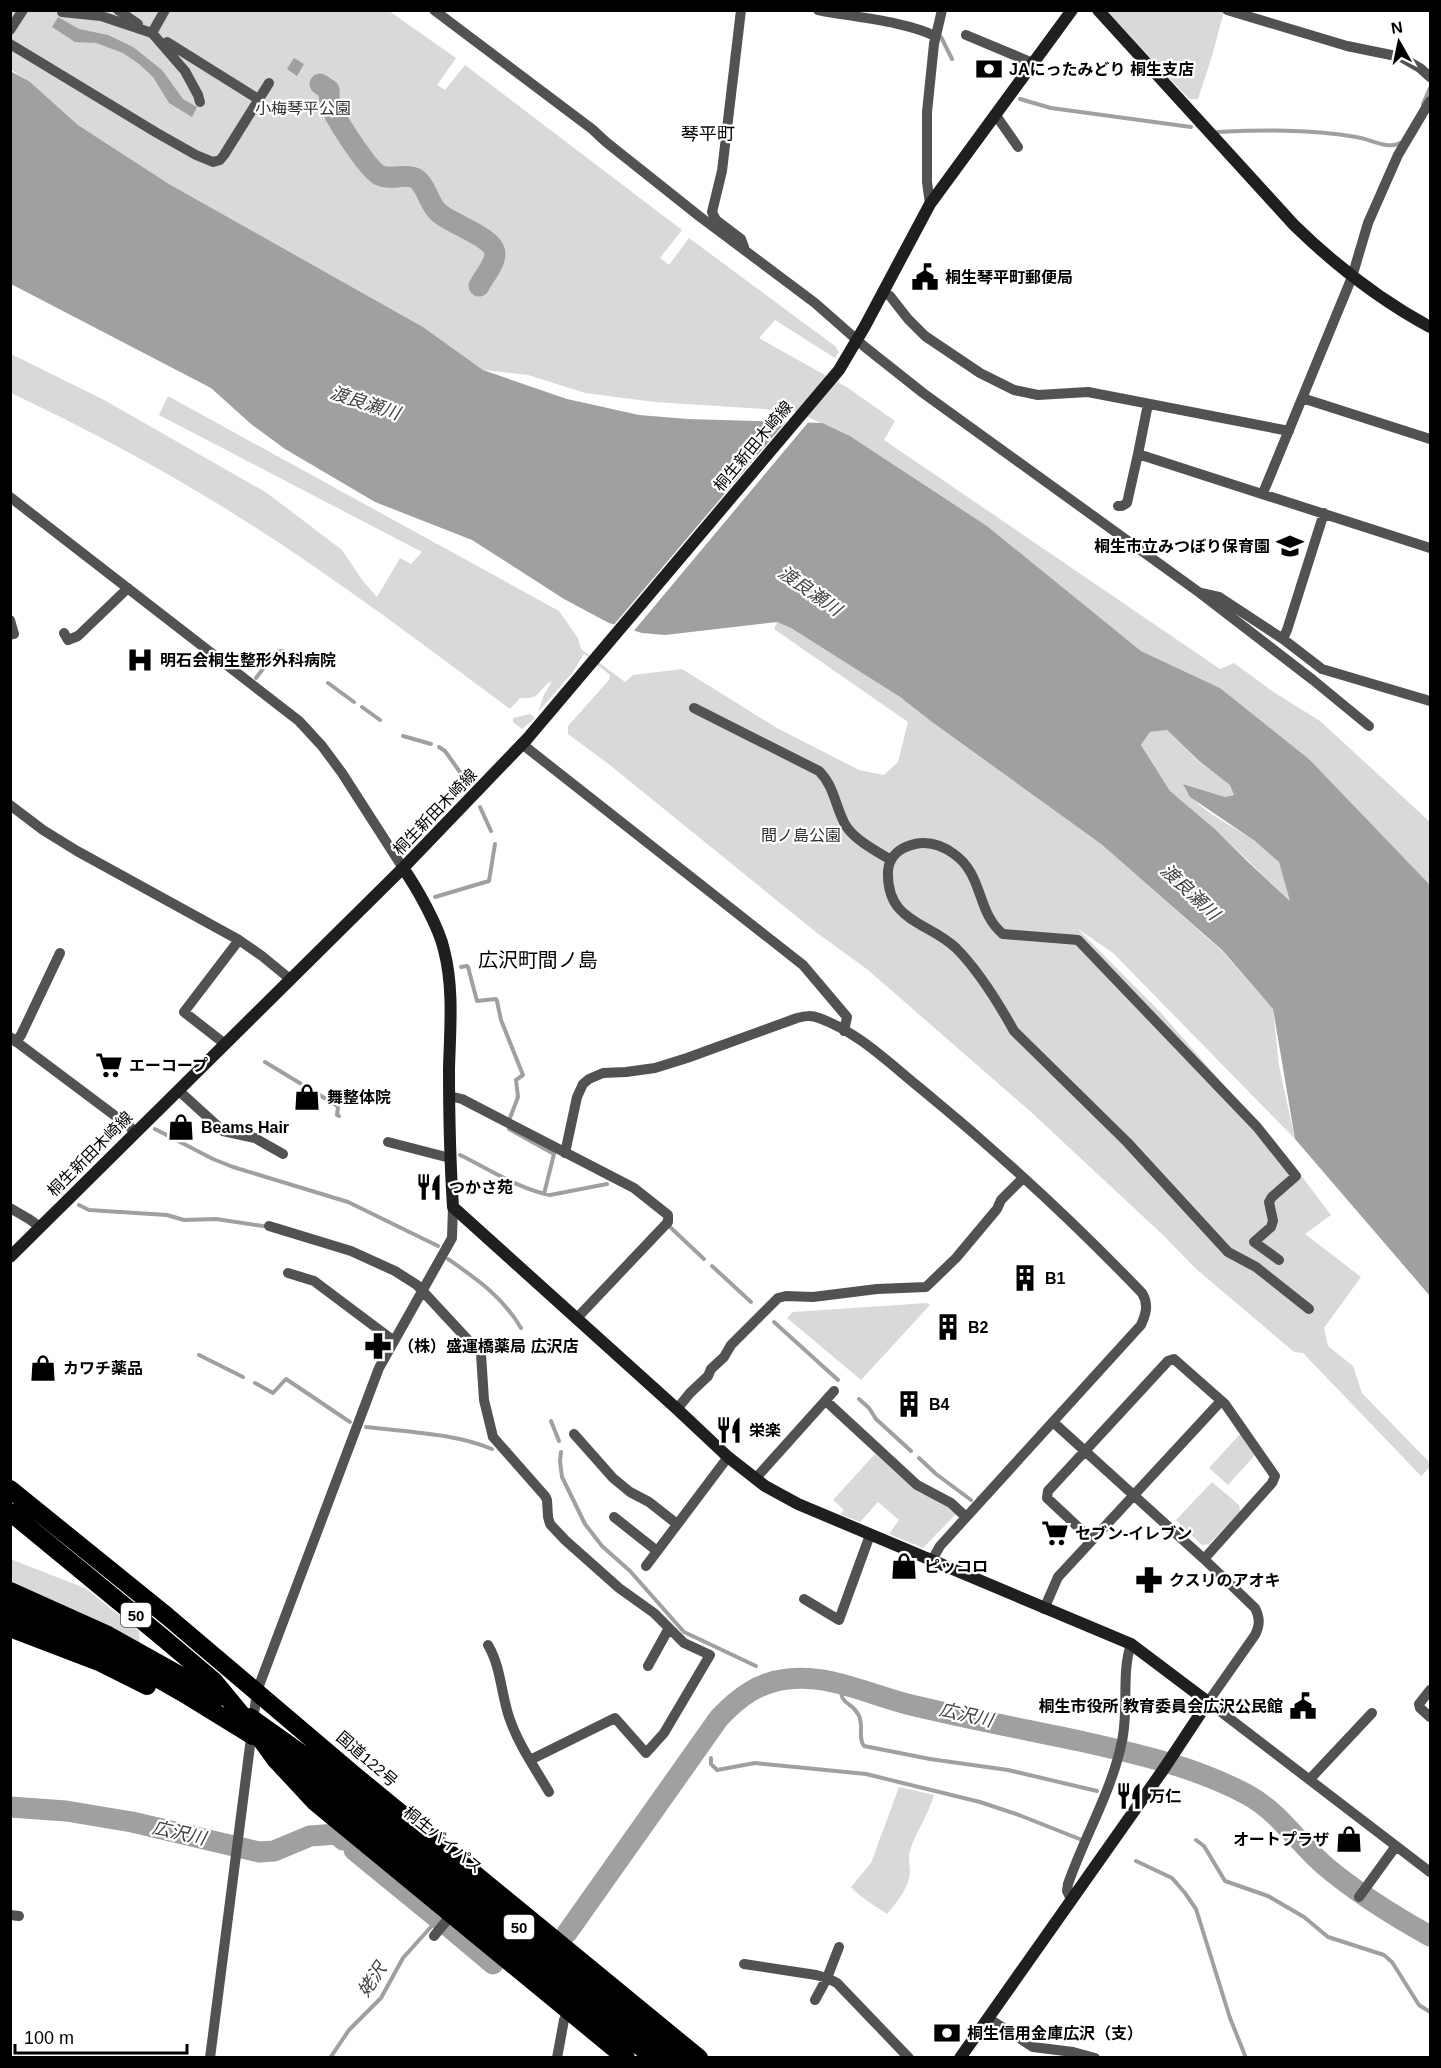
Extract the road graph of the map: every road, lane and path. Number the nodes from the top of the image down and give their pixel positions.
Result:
1 (23, 10) edge
2 (118, 10) edge
3 (165, 10) edge
4 (434, 10) edge
5 (741, 10) edge
6 (818, 10) edge
7 (942, 10) edge
8 (1071, 10) edge
9 (1098, 10) edge
10 (1227, 10) edge
11 (62, 12) edge
12 (10, 30) edge
13 (152, 33) junction
14 (966, 35) dead end
15 (935, 36) junction
16 (10, 44) edge
17 (1033, 63) junction
18 (1431, 77) edge
19 (269, 83) dead end
20 (258, 99) junction
21 (1431, 101) edge
22 (200, 102) dead end
23 (995, 114) junction
24 (1018, 147) dead end
25 (930, 204) junction
26 (744, 250) junction
27 (1352, 277) junction
28 (883, 292) junction
29 (1431, 327) edge
30 (857, 340) junction
31 (1302, 398) junction
32 (1148, 404) junction
33 (1289, 431) junction
34 (1431, 440) edge
35 (1138, 454) junction
36 (1263, 493) junction
37 (10, 497) edge
38 (1118, 506) dead end
39 (1324, 513) junction
40 (1431, 548) edge
41 (129, 588) junction
42 (1200, 593) junction
43 (10, 620) edge
44 (64, 633) dead end
45 (10, 635) edge
46 (1282, 639) junction
47 (1431, 700) edge
48 (694, 708) dead end
49 (1369, 726) dead end
50 (522, 744) junction
51 (10, 805) edge
52 (891, 860) junction
53 (403, 868) junction
54 (239, 940) junction
55 (60, 953) dead end
56 (290, 979) junction
57 (844, 1031) junction
58 (13, 1040) edge
59 (225, 1044) junction
60 (178, 1090) junction
61 (449, 1096) junction
62 (135, 1133) junction
63 (388, 1142) dead end
64 (566, 1153) junction
65 (284, 1154) dead end
66 (450, 1158) junction
67 (1023, 1178) junction
68 (453, 1207) junction
69 (10, 1208) edge
70 (269, 1226) dead end
71 (40, 1227) junction
72 (1254, 1242) junction
73 (1237, 1256) junction
74 (10, 1257) edge
75 (1279, 1260) dead end
76 (288, 1273) dead end
77 (422, 1291) junction
78 (1309, 1309) dead end
79 (576, 1319) junction
80 (394, 1341) junction
81 (834, 1391) dead end
82 (825, 1401) junction
83 (1221, 1401) junction
84 (677, 1409) junction
85 (1053, 1422) junction
86 (574, 1434) dead end
87 (1084, 1450) junction
88 (728, 1457) junction
89 (756, 1479) junction
90 (10, 1489) edge
91 (1133, 1495) junction
92 (10, 1512) edge
93 (614, 1517) dead end
94 (966, 1517) junction
95 (677, 1524) junction
96 (870, 1535) junction
97 (1092, 1540) junction
98 (657, 1551) junction
99 (1204, 1559) junction
100 (932, 1560) junction
101 (646, 1566) dead end
102 (10, 1591) edge
103 (804, 1599) dead end
104 (10, 1609) edge
105 (1044, 1609) junction
106 (10, 1628) edge
107 (669, 1628) junction
108 (182, 1629) junction
109 (1131, 1644) junction
110 (488, 1645) dead end
111 (136, 1658) junction
112 (648, 1666) dead end
113 (1431, 1690) edge
114 (257, 1691) junction
115 (1208, 1702) junction
116 (1372, 1713) dead end
117 (1431, 1717) edge
118 (252, 1727) junction
119 (530, 1760) junction
120 (1310, 1779) junction
121 (549, 1792) dead end
122 (356, 1804) junction
123 (1396, 1846) junction
124 (1431, 1872) edge
125 (1359, 1897) dead end
126 (1071, 1899) junction
127 (452, 1914) junction
128 (435, 1936) dead end
129 (839, 1947) dead end
130 (744, 1964) dead end
131 (827, 1978) junction
132 (815, 2000) dead end
133 (569, 2011) junction
134 (987, 2019) junction
135 (210, 2058) edge
136 (557, 2058) edge
137 (626, 2058) edge
138 (654, 2058) edge
139 (678, 2058) edge
140 (699, 2058) edge
141 (909, 2058) edge
142 (960, 2058) edge
143 (1095, 2058) edge

1 - 12 street
2 - 13 street
3 - 13 street
4 - 26 street
5 - 26 street
6 - 15 street
7 - 15 street
8 - 17 street, 桐生新田木崎線
9 - 27 street
10 - 18 street
11 - 13 street
13 - 20 street
13 - 22 street
14 - 17 street
15 - 25 street
16 - 20 street
17 - 23 street, 桐生新田木崎線
19 - 20 street
21 - 27 street
23 - 24 street
23 - 25 street, 桐生新田木崎線
25 - 28 street, 桐生新田木崎線
26 - 30 street
27 - 29 street
27 - 31 street
28 - 30 street, 桐生新田木崎線
28 - 32 street
30 - 42 street
30 - 50 street, 桐生新田木崎線
31 - 33 street
31 - 34 street
32 - 33 street
32 - 35 street
33 - 36 street
35 - 36 street
35 - 38 street
36 - 39 street
37 - 41 street
39 - 40 street
39 - 46 street
41 - 44 street
41 - 53 street
42 - 46 street
42 - 49 street
43 - 45 street
46 - 47 street
48 - 52 street
50 - 53 street, 桐生新田木崎線
50 - 57 street
51 - 54 street
52 - 72 street
52 - 73 street
53 - 56 street, 桐生新田木崎線
53 - 61 street
54 - 56 street
54 - 59 street
55 - 58 street
56 - 59 street, 桐生新田木崎線
57 - 64 street
57 - 67 street
58 - 62 street
59 - 60 street, 桐生新田木崎線
60 - 62 street, 桐生新田木崎線
60 - 65 street
61 - 64 street
61 - 66 street
62 - 71 street, 桐生新田木崎線
63 - 66 street
64 - 79 street
66 - 68 street
67 - 84 street
67 - 85 street
68 - 77 street
68 - 79 street
69 - 71 street
70 - 77 street
71 - 74 street, 桐生新田木崎線
72 - 73 street
72 - 75 street
73 - 78 street
76 - 80 street
77 - 80 street
77 - 107 street
79 - 84 street
80 - 114 street
81 - 82 street
82 - 89 street
82 - 94 street
83 - 87 street
83 - 91 street
83 - 99 street
84 - 88 street
85 - 87 street
85 - 94 street
86 - 95 street
87 - 91 street
87 - 97 street
88 - 89 street
88 - 95 street
89 - 96 street
90 - 108 highway, 国道122号 / 50
91 - 97 street
91 - 99 street
92 - 118 highway, 50
93 - 98 street
94 - 100 street
95 - 98 street
96 - 100 street
96 - 103 street
97 - 105 street
98 - 101 street
99 - 115 street
100 - 105 street
102 - 111 highway, 桐生バイパス / 50
104 - 111 highway, 桐生バイパス / 50
105 - 109 street
106 - 118 highway
107 - 112 street
107 - 119 street
108 - 114 highway, 国道122号 / 50
108 - 118 highway
109 - 115 street
109 - 126 street
110 - 119 street
111 - 122 highway, 桐生バイパス / 50
113 - 117 street
114 - 118 street
114 - 140 highway, 国道122号 / 50
115 - 120 street
115 - 126 street
116 - 120 street
118 - 127 highway, 50
118 - 135 street
119 - 121 street
120 - 123 street
122 - 138 highway, 桐生バイパス / 50
122 - 139 highway, 桐生バイパス / 50
123 - 124 street
123 - 125 street
126 - 134 street
127 - 128 street
127 - 133 highway, 50
129 - 131 street
130 - 131 street
131 - 132 street
131 - 141 street
133 - 136 street
133 - 137 highway, 50
134 - 142 street
134 - 143 street

